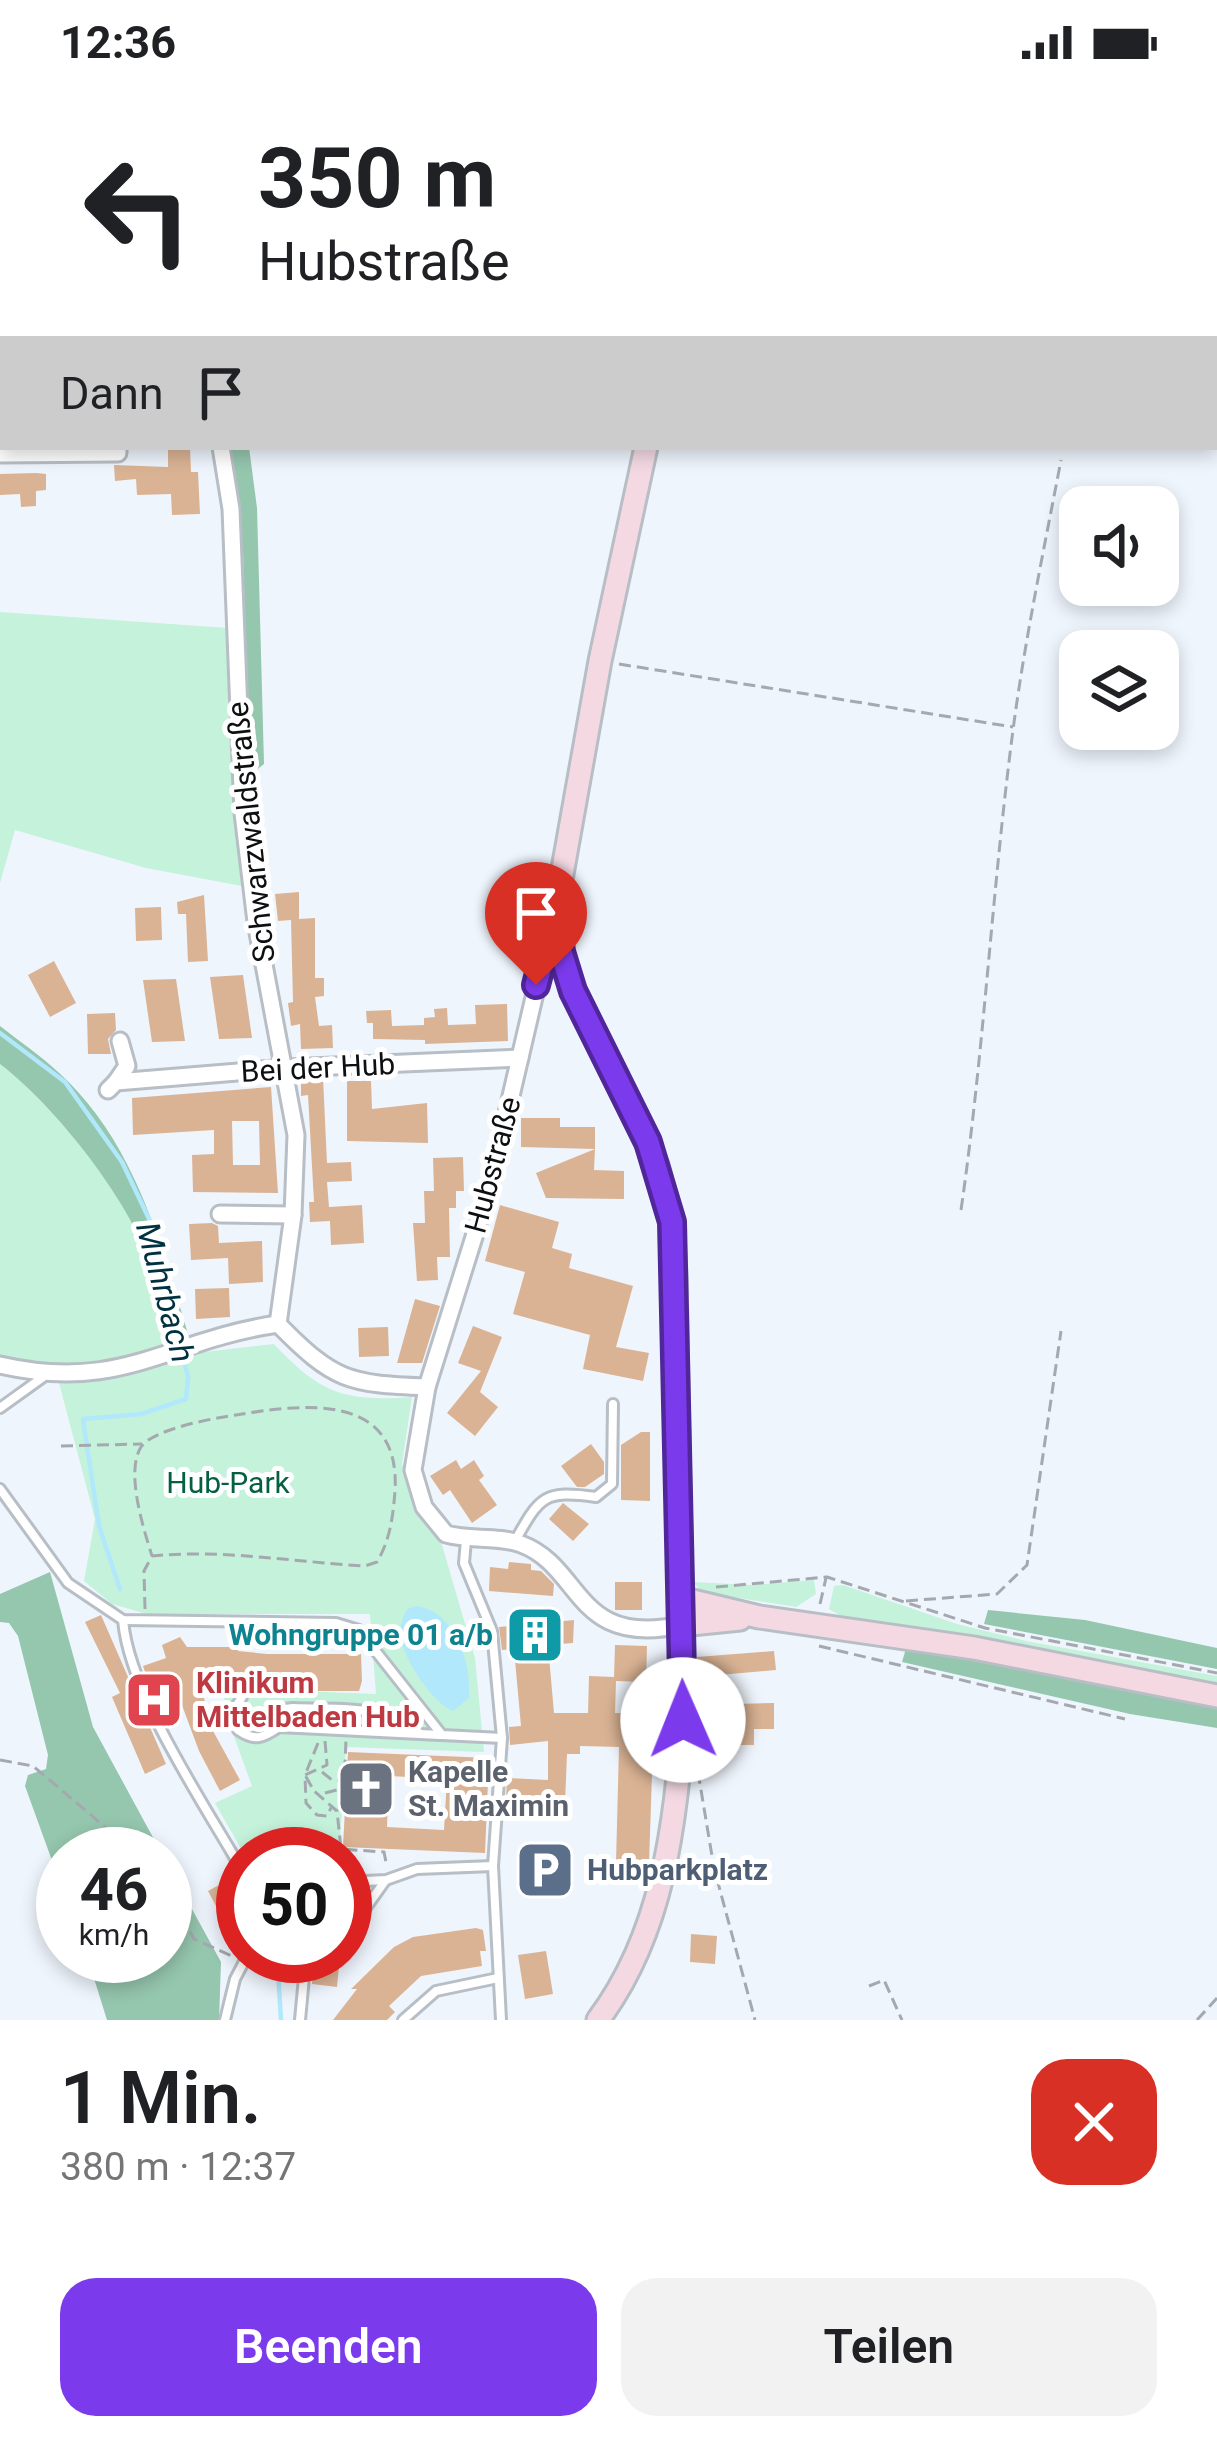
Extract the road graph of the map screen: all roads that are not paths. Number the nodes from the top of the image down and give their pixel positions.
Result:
1 (118, 450) edge
2 (221, 450) edge
3 (645, 450) edge
4 (0, 454) edge
5 (556, 908) junction
6 (120, 1041) dead end
7 (520, 1058) junction
8 (286, 1068) junction
9 (220, 1214) dead end
10 (293, 1215) junction
11 (278, 1324) junction
12 (0, 1365) edge
13 (46, 1376) junction
14 (428, 1387) junction
15 (613, 1404) dead end
16 (0, 1408) edge
17 (0, 1489) edge
18 (466, 1540) junction
19 (514, 1543) junction
20 (680, 1598) junction
21 (758, 1617) junction
22 (123, 1620) junction
23 (681, 1625) junction
24 (1217, 1696) edge
25 (242, 1697) dead end
26 (683, 1720) junction
27 (279, 1727) junction
28 (420, 1733) junction
29 (442, 1735) junction
30 (502, 1738) junction
31 (732, 1739) dead end
32 (217, 1827) edge
33 (494, 1866) junction
34 (387, 1879) junction
35 (372, 1880) edge
36 (372, 1900) edge
37 (498, 1978) junction
38 (237, 1983) edge
39 (303, 1983) edge
40 (225, 2020) edge
41 (300, 2020) edge
42 (403, 2020) edge
43 (501, 2020) edge
44 (598, 2020) edge

1 - 4 street
2 - 8 street, Schwarzwaldstraße
3 - 5 main road, Hubstraße
5 - 7 street, Hubstraße
5 - 20 main road
6 - 8 street, Bei der Hub
7 - 8 street, Bei der Hub
7 - 14 street, Hubstraße
8 - 10 street, Schwarzwaldstraße
9 - 10 street
10 - 11 street, Schwarzwaldstraße
11 - 13 street
11 - 14 street
12 - 13 street
13 - 16 lane
14 - 18 street, Hubstraße
15 - 19 lane
17 - 22 lane
18 - 19 street
18 - 30 lane
19 - 23 street
20 - 21 main road
20 - 23 main road
21 - 23 main road
21 - 24 main road
22 - 29 lane
22 - 32 lane
23 - 26 main road
25 - 27 lane
26 - 31 lane
26 - 44 main road
27 - 28 lane
27 - 28 lane
28 - 29 lane
29 - 30 lane
30 - 33 lane
33 - 34 lane
33 - 37 lane
34 - 35 lane
34 - 36 lane
37 - 42 lane
37 - 43 lane
38 - 40 lane
39 - 41 lane

